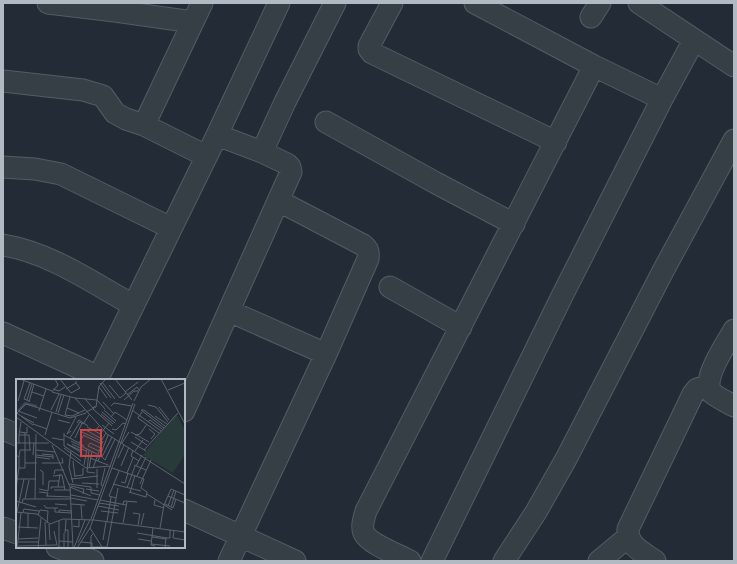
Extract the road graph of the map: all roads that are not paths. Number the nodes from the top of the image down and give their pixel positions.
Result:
1 (48, 3) edge
2 (202, 3) edge
3 (279, 3) edge
4 (335, 3) edge
5 (392, 3) edge
6 (475, 3) edge
7 (639, 3) edge
8 (79, 5) edge
9 (140, 9) edge
10 (503, 9) edge
11 (193, 22) junction
12 (694, 40) junction
13 (594, 66) junction
14 (734, 66) edge
15 (3, 81) edge
16 (662, 99) junction
17 (326, 122) dead end
18 (144, 125) junction
19 (217, 135) junction
20 (734, 140) edge
21 (556, 142) junction
22 (262, 152) junction
23 (206, 156) junction
24 (3, 167) edge
25 (279, 201) junction
26 (514, 224) junction
27 (171, 228) junction
28 (3, 246) edge
29 (390, 287) dead end
30 (133, 305) junction
31 (229, 311) junction
32 (461, 327) junction
33 (734, 330) edge
34 (3, 333) edge
35 (326, 354) junction
36 (98, 379) edge
37 (708, 385) junction
38 (734, 406) edge
39 (185, 409) edge
40 (3, 429) edge
41 (16, 435) edge
42 (185, 510) edge
43 (3, 528) edge
44 (16, 533) edge
45 (241, 536) junction
46 (628, 537) junction
47 (60, 548) edge
48 (93, 561) edge
49 (229, 561) edge
50 (295, 561) edge
51 (410, 561) edge
52 (432, 561) edge
53 (504, 561) edge
54 (599, 561) edge
55 (655, 561) edge

1 - 8 street
2 - 11 street
3 - 19 street
4 - 22 street
5 - 21 street
6 - 10 street
7 - 12 street
8 - 9 street
9 - 11 street
10 - 13 street
11 - 18 street
12 - 14 street
12 - 16 street
13 - 16 street
13 - 21 street
15 - 18 street
16 - 52 street
17 - 26 street
18 - 23 street
19 - 22 street
19 - 23 street
20 - 53 street
21 - 26 street
22 - 25 street
23 - 27 street
24 - 27 street
25 - 31 street
25 - 35 street
26 - 32 street
27 - 30 street
28 - 30 street
29 - 32 street
30 - 36 street
31 - 35 street
31 - 39 street
32 - 51 street
33 - 37 street
34 - 36 street
35 - 45 street
37 - 38 street
37 - 46 street
40 - 41 street
42 - 45 street
43 - 44 street
45 - 49 street
45 - 50 street
46 - 54 street
46 - 55 street
47 - 48 street

